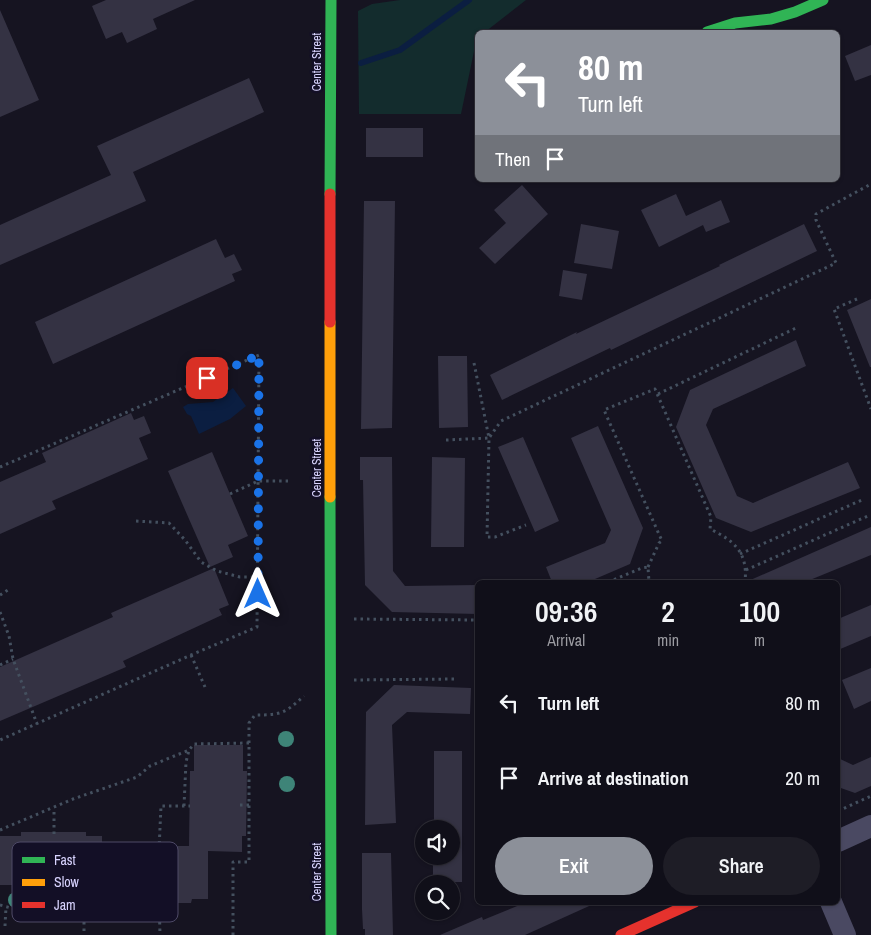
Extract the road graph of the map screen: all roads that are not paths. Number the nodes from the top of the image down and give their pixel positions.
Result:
1 (332, 0) edge
2 (824, 0) edge
3 (713, 30) edge
4 (871, 826) edge
5 (840, 840) edge
6 (688, 905) edge
7 (832, 905) edge
8 (331, 935) edge
9 (621, 935) edge
10 (845, 935) edge

1 - 8 street, Center Street
2 - 3 street
4 - 5 street
6 - 9 street
7 - 10 street

